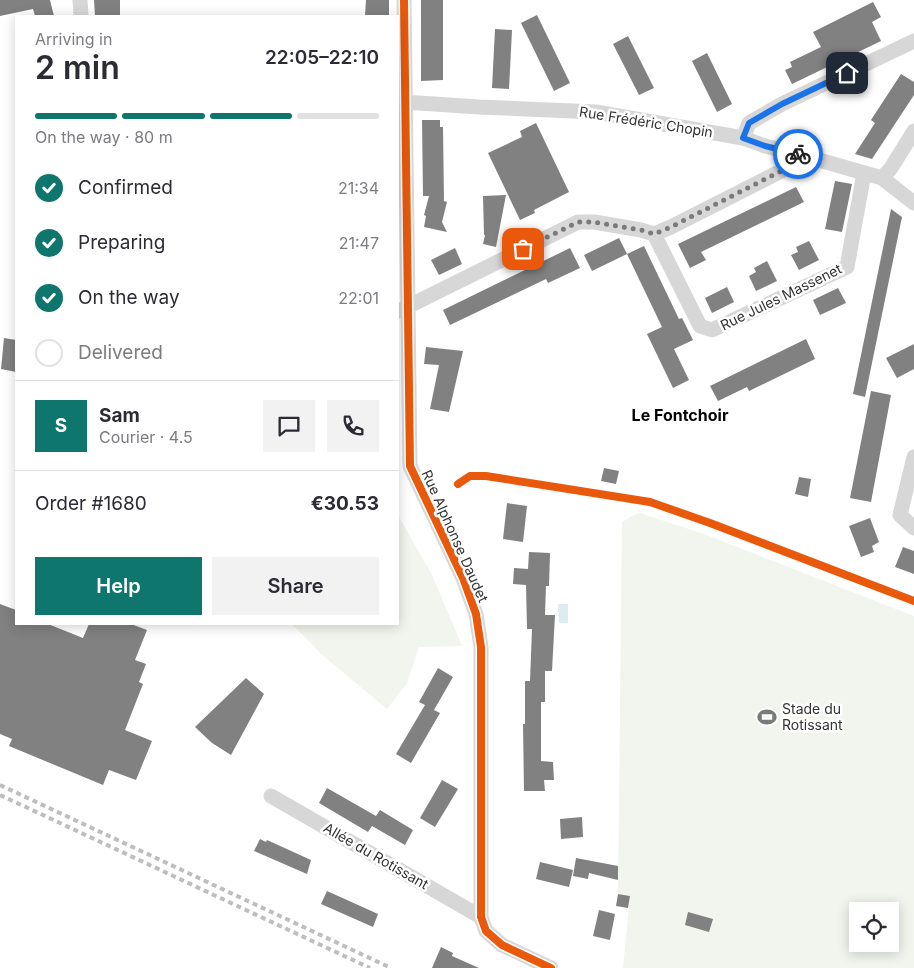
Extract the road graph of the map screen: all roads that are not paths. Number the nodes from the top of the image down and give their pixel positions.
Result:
1 (80, 0) edge
2 (404, 0) edge
3 (81, 15) edge
4 (914, 42) edge
5 (404, 102) junction
6 (914, 131) edge
7 (743, 138) junction
8 (798, 154) junction
9 (864, 173) junction
10 (882, 178) junction
11 (914, 203) edge
12 (654, 234) junction
13 (403, 310) edge
14 (914, 458) edge
15 (914, 528) edge
16 (271, 796) dead end
17 (481, 916) junction
18 (550, 968) edge

1 - 3 street
2 - 5 street, Rue Alphonse Daudet
4 - 7 street
5 - 7 street, Rue Frédéric Chopin
5 - 13 street, Rue Alphonse Daudet
6 - 10 street
7 - 8 street, Rue Frédéric Chopin
8 - 9 street, Rue Frédéric Chopin
8 - 12 street
9 - 10 street, Rue Frédéric Chopin
9 - 12 street, Rue Jules Massenet
10 - 11 street
12 - 13 street
13 - 17 street, Rue Alphonse Daudet
14 - 15 street
16 - 17 street, Allée du Rotissant
17 - 18 street, Rue Alphonse Daudet

